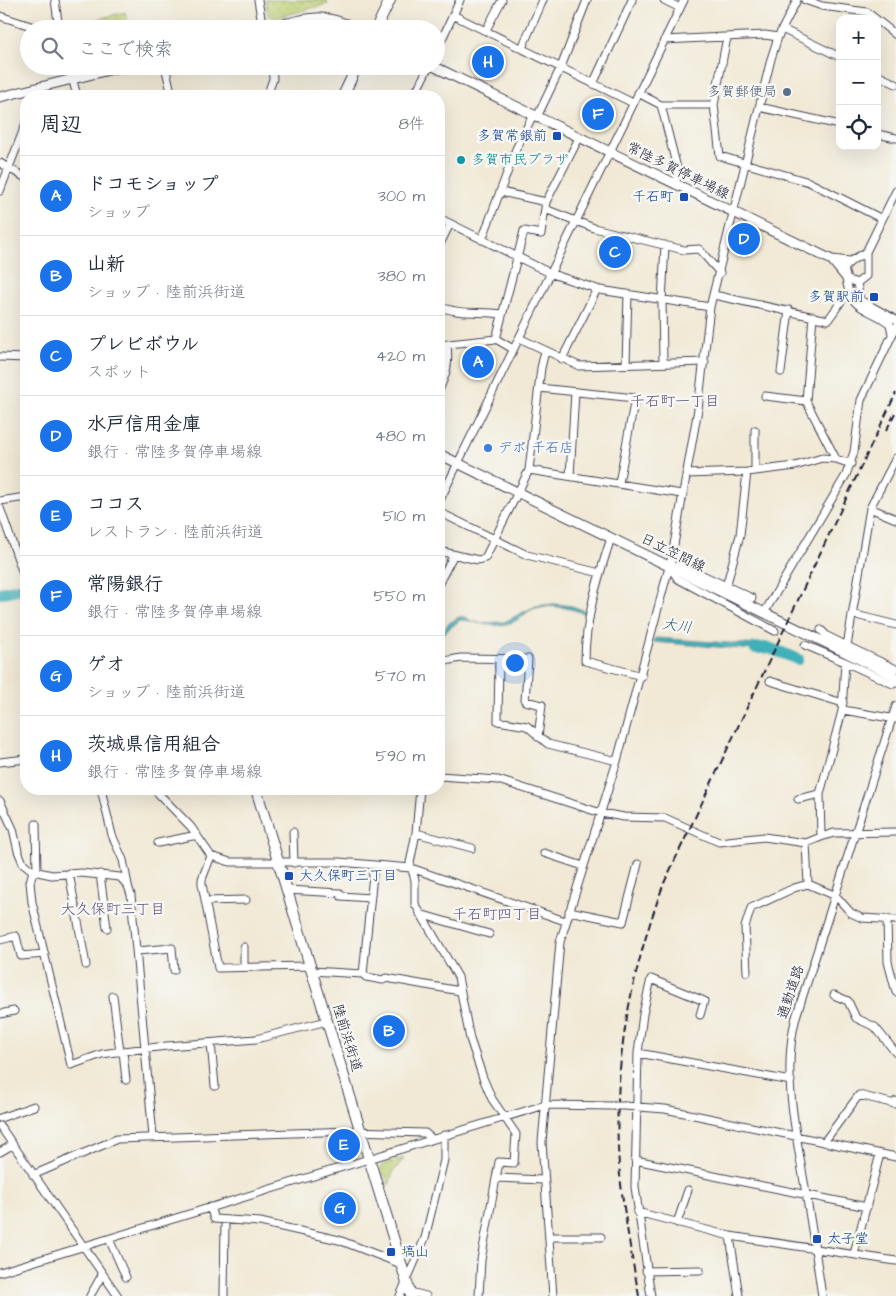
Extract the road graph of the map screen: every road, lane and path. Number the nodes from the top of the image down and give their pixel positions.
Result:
1 (55, 0) edge
2 (258, 0) edge
3 (390, 0) edge
4 (460, 0) edge
5 (502, 0) edge
6 (543, 0) edge
7 (587, 0) edge
8 (632, 0) edge
9 (664, 0) edge
10 (684, 0) edge
11 (797, 0) edge
12 (805, 0) edge
13 (680, 8) junction
14 (453, 15) junction
15 (865, 15) edge
16 (0, 16) edge
17 (58, 20) edge
18 (262, 20) edge
19 (300, 20) edge
20 (336, 20) edge
21 (380, 20) edge
22 (20, 22) edge
23 (881, 25) edge
24 (782, 29) junction
25 (486, 30) junction
26 (445, 32) edge
27 (896, 35) edge
28 (727, 37) junction
29 (778, 37) junction
30 (664, 40) junction
31 (522, 48) junction
32 (836, 55) edge
33 (561, 67) junction
34 (445, 73) edge
35 (72, 75) edge
36 (92, 75) edge
37 (167, 75) edge
38 (273, 75) edge
39 (352, 75) edge
40 (426, 75) edge
41 (881, 77) edge
42 (73, 80) junction
43 (593, 84) junction
44 (896, 84) edge
45 (46, 90) edge
46 (76, 90) edge
47 (171, 90) edge
48 (269, 90) edge
49 (345, 90) edge
50 (417, 90) edge
51 (638, 93) junction
52 (20, 94) edge
53 (0, 97) edge
54 (634, 103) junction
55 (714, 105) junction
56 (662, 106) junction
57 (759, 107) junction
58 (535, 116) junction
59 (836, 125) edge
60 (881, 135) edge
61 (579, 138) junction
62 (896, 138) edge
63 (20, 140) edge
64 (609, 153) junction
65 (745, 162) junction
66 (0, 163) edge
67 (10, 169) junction
68 (20, 175) edge
69 (674, 184) junction
70 (0, 191) edge
71 (500, 192) junction
72 (896, 192) edge
73 (545, 205) junction
74 (733, 213) junction
75 (882, 219) junction
76 (578, 220) junction
77 (445, 221) edge
78 (450, 224) junction
79 (445, 234) edge
80 (482, 240) junction
81 (665, 246) junction
82 (866, 252) junction
83 (517, 257) junction
84 (832, 260) junction
85 (851, 262) junction
86 (866, 269) junction
87 (720, 273) junction
88 (552, 274) junction
89 (846, 277) junction
90 (857, 283) junction
91 (597, 289) junction
92 (848, 292) junction
93 (628, 294) junction
94 (714, 295) junction
95 (662, 301) junction
96 (710, 307) junction
97 (445, 309) edge
98 (788, 310) junction
99 (501, 314) junction
100 (812, 316) junction
101 (896, 320) edge
102 (896, 327) edge
103 (892, 334) junction
104 (519, 338) junction
105 (496, 339) junction
106 (447, 345) joint
107 (513, 348) junction
108 (546, 351) junction
109 (0, 357) edge
110 (20, 358) edge
111 (562, 359) junction
112 (663, 362) junction
113 (705, 362) junction
114 (626, 364) junction
115 (781, 372) dead end
116 (445, 376) edge
117 (539, 388) junction
118 (575, 392) junction
119 (765, 396) dead end
120 (806, 401) junction
121 (755, 430) dead end
122 (445, 457) edge
123 (896, 458) edge
124 (836, 459) junction
125 (458, 463) junction
126 (851, 464) junction
127 (529, 470) junction
128 (755, 471) junction
129 (746, 472) junction
130 (686, 474) junction
131 (570, 476) junction
132 (619, 484) junction
133 (445, 490) edge
134 (516, 493) junction
135 (682, 494) junction
136 (20, 498) edge
137 (0, 501) edge
138 (0, 508) edge
139 (870, 508) junction
140 (445, 515) edge
141 (896, 519) edge
142 (610, 538) junction
143 (495, 539) junction
144 (445, 553) edge
145 (453, 556) junction
146 (20, 565) edge
147 (669, 567) junction
148 (445, 571) edge
149 (600, 573) junction
150 (726, 587) junction
151 (752, 598) dead end
152 (764, 613) junction
153 (852, 614) junction
154 (896, 625) edge
155 (821, 630) dead end
156 (775, 631) dead end
157 (806, 645) dead end
158 (847, 646) junction
159 (499, 660) junction
160 (445, 661) edge
161 (845, 662) junction
162 (896, 669) edge
163 (642, 676) junction
164 (896, 677) edge
165 (770, 681) dead end
166 (896, 683) edge
167 (843, 706) junction
168 (896, 706) edge
169 (894, 718) edge
170 (538, 737) junction
171 (20, 760) edge
172 (617, 761) junction
173 (0, 762) edge
174 (445, 776) edge
175 (820, 794) junction
176 (102, 795) edge
177 (160, 795) edge
178 (258, 795) edge
179 (419, 795) edge
180 (798, 799) dead end
181 (0, 801) edge
182 (601, 813) junction
183 (36, 824) dead end
184 (293, 832) dead end
185 (854, 832) junction
186 (896, 832) edge
187 (416, 833) junction
188 (197, 835) junction
189 (821, 837) junction
190 (158, 843) dead end
191 (806, 843) junction
192 (472, 848) dead end
193 (544, 852) dead end
194 (211, 856) junction
195 (279, 862) junction
196 (294, 863) junction
197 (638, 864) dead end
198 (374, 865) junction
199 (583, 866) junction
200 (411, 868) junction
201 (35, 872) junction
202 (69, 873) junction
203 (100, 874) junction
204 (808, 884) junction
205 (128, 886) junction
206 (287, 890) junction
207 (836, 896) junction
208 (370, 898) junction
209 (246, 900) dead end
210 (205, 901) junction
211 (568, 911) junction
212 (420, 914) junction
213 (887, 919) junction
214 (896, 920) edge
215 (565, 921) junction
216 (107, 928) dead end
217 (489, 934) dead end
218 (0, 940) edge
219 (244, 947) dead end
220 (137, 951) junction
221 (45, 954) junction
222 (86, 965) dead end
223 (244, 967) junction
224 (310, 969) junction
225 (174, 970) dead end
226 (746, 972) dead end
227 (363, 974) junction
228 (460, 991) junction
229 (896, 992) edge
230 (834, 995) dead end
231 (113, 996) dead end
232 (14, 1011) dead end
233 (0, 1014) edge
234 (700, 1015) dead end
235 (327, 1021) junction
236 (212, 1043) junction
237 (147, 1048) junction
238 (122, 1052) junction
239 (638, 1052) junction
240 (896, 1053) edge
241 (126, 1080) dead end
242 (791, 1081) junction
243 (215, 1086) dead end
244 (896, 1101) edge
245 (545, 1105) junction
246 (34, 1106) dead end
247 (636, 1106) junction
248 (504, 1117) junction
249 (0, 1118) edge
250 (0, 1126) edge
251 (361, 1131) junction
252 (444, 1135) junction
253 (153, 1136) junction
254 (797, 1137) junction
255 (432, 1139) junction
256 (824, 1142) junction
257 (12, 1145) junction
258 (0, 1152) edge
259 (880, 1154) junction
260 (896, 1157) edge
261 (370, 1160) junction
262 (635, 1160) junction
263 (33, 1175) junction
264 (496, 1178) junction
265 (544, 1180) junction
266 (688, 1190) dead end
267 (806, 1195) junction
268 (210, 1207) junction
269 (867, 1207) junction
270 (637, 1212) junction
271 (225, 1220) junction
272 (677, 1223) junction
273 (730, 1236) junction
274 (549, 1237) junction
275 (601, 1237) dead end
276 (109, 1239) junction
277 (83, 1247) junction
278 (814, 1249) junction
279 (854, 1254) junction
280 (896, 1261) edge
281 (402, 1264) junction
282 (700, 1270) dead end
283 (646, 1271) junction
284 (0, 1272) edge
285 (102, 1275) junction
286 (126, 1277) dead end
287 (406, 1280) junction
288 (407, 1295) edge
289 (90, 1296) edge
290 (118, 1296) edge
291 (224, 1296) edge
292 (426, 1296) edge
293 (479, 1296) edge
294 (552, 1296) edge
295 (651, 1296) edge
296 (740, 1296) edge
297 (822, 1296) edge

1 - 17 street
2 - 18 street
3 - 21 highway
4 - 14 street
5 - 25 street
6 - 31 street
7 - 33 street
8 - 43 street
9 - 13 street
10 - 13 street
11 - 24 street
12 - 15 street
13 - 30 street
14 - 25 street
14 - 26 street
16 - 22 street
19 - 20 main road
23 - 27 street
24 - 29 street
24 - 32 street
25 - 31 street
28 - 29 street
28 - 30 street
28 - 55 street
29 - 57 street
30 - 51 street
31 - 33 street
33 - 43 street
33 - 58 street
34 - 58 main road, 常陸多賀停車場線
35 - 42 street
36 - 42 main road
37 - 47 street
38 - 48 street
39 - 49 highway
40 - 50 street
41 - 44 street
42 - 45 main road
42 - 46 street
43 - 54 street
51 - 54 street
51 - 56 street
52 - 53 main road
54 - 64 street
55 - 56 street
55 - 65 street
56 - 69 street
57 - 59 street
57 - 65 street
58 - 61 main road, 常陸多賀停車場線
58 - 71 street
60 - 62 street
61 - 64 main road, 常陸多賀停車場線
61 - 73 street
63 - 67 street
64 - 69 main road, 常陸多賀停車場線
64 - 76 street
65 - 74 street
65 - 75 street
66 - 67 street
67 - 68 street
67 - 70 street
69 - 74 main road, 常陸多賀停車場線
71 - 73 street
71 - 80 street
72 - 75 street
73 - 76 street
73 - 83 street
74 - 84 main road, 常陸多賀停車場線
74 - 87 street
75 - 82 street
76 - 81 street
76 - 88 street
77 - 78 street
78 - 79 street
78 - 80 street
80 - 83 street
81 - 87 street
81 - 95 street
82 - 85 street
82 - 86 street
83 - 88 street
83 - 99 street
84 - 85 main road
84 - 89 main road
85 - 86 street
85 - 89 street
86 - 90 street
87 - 94 street
88 - 91 street
88 - 104 street
89 - 90 street
89 - 92 street
90 - 101 street
91 - 93 street
91 - 111 street
92 - 100 street
92 - 103 street
93 - 95 street
93 - 114 street
94 - 96 street
94 - 98 street
95 - 96 street
95 - 112 street
96 - 113 street
97 - 99 street
98 - 100 street
98 - 115 street
99 - 105 street
100 - 120 street
102 - 103 street
103 - 126 street
104 - 107 street
104 - 108 street
105 - 106 street
105 - 107 street
106 - 116 street
107 - 125 street
108 - 111 street
108 - 117 street
109 - 110 street
111 - 114 street
112 - 113 street
112 - 114 street
113 - 130 street
117 - 118 street
117 - 127 street
118 - 131 street
118 - 132 street
119 - 120 street
120 - 124 street
121 - 128 street
122 - 125 main road, 日立笠間線
123 - 139 street
124 - 126 street
124 - 128 street
125 - 133 street
125 - 134 main road, 日立笠間線
126 - 152 street
127 - 131 street
127 - 134 street
128 - 129 street
129 - 130 street
129 - 150 street
130 - 135 street
131 - 132 street
132 - 135 street
134 - 142 main road, 日立笠間線
134 - 143 street
135 - 147 street
136 - 137 street
138 - 146 street
139 - 141 street
139 - 153 street
140 - 143 street
142 - 147 main road, 日立笠間線
142 - 149 street
143 - 145 street
143 - 149 street
144 - 145 street
145 - 148 street
147 - 150 street
147 - 152 main road, 日立笠間線
147 - 156 street
147 - 163 street
149 - 163 street
150 - 151 street
152 - 164 main road, 日立笠間線
153 - 154 street
153 - 158 street
155 - 158 street
157 - 161 street
158 - 162 street
159 - 160 street
159 - 170 street
159 - 170 street
161 - 166 street
161 - 167 street
163 - 172 street
165 - 167 street
167 - 169 street
167 - 175 street
168 - 169 street, 通勤道路
169 - 185 street, 通勤道路
170 - 172 street
171 - 173 street
172 - 182 street
174 - 182 street
175 - 180 street
175 - 189 street
176 - 205 street
177 - 188 street
178 - 195 highway, 陸前浜街道
179 - 187 street
181 - 201 street
182 - 191 street
182 - 199 street
183 - 201 street
184 - 196 street
185 - 186 street
185 - 189 street
185 - 207 street, 通勤道路
187 - 192 street
187 - 200 street
188 - 190 street
188 - 194 street
189 - 191 street
191 - 204 street
193 - 199 street
194 - 195 street
194 - 210 street
195 - 196 street
195 - 206 highway, 陸前浜街道
196 - 198 street
197 - 211 street
198 - 200 street
198 - 208 street
199 - 211 street
200 - 212 street
200 - 215 street
201 - 202 street
201 - 221 street
202 - 203 street
202 - 222 street
203 - 205 street
203 - 216 street
204 - 207 street
204 - 226 street
205 - 220 street
206 - 208 street
206 - 224 highway, 陸前浜街道
207 - 213 street
207 - 242 street, 通勤道路
208 - 227 street
209 - 210 street
210 - 223 street
211 - 215 street
212 - 217 street
212 - 228 street
213 - 214 street
213 - 229 street
215 - 245 street
218 - 221 street
219 - 223 street
220 - 225 street
220 - 237 street
221 - 238 street
223 - 224 street
224 - 227 street
224 - 235 highway, 陸前浜街道
227 - 228 street
228 - 248 street
230 - 240 street
231 - 238 street
232 - 233 street
234 - 239 street
235 - 236 street
235 - 251 highway, 陸前浜街道
236 - 237 street
236 - 243 street
237 - 238 street
237 - 253 street
238 - 241 street
239 - 242 street
239 - 247 street
242 - 254 street, 通勤道路
244 - 256 street
245 - 247 street, bridge
245 - 248 street
245 - 265 street
246 - 249 street
247 - 254 street
247 - 262 street
248 - 252 street
248 - 264 street
250 - 257 street
251 - 253 street
251 - 255 street
251 - 261 highway, 陸前浜街道
252 - 255 street
252 - 287 street
253 - 263 street
254 - 256 street
254 - 267 street, 通勤道路
255 - 261 street
256 - 259 street
257 - 258 street
257 - 263 street
259 - 260 street
259 - 269 street
261 - 268 street
261 - 281 highway, 陸前浜街道
262 - 267 street
262 - 270 street
263 - 277 street
264 - 265 street
264 - 293 street
265 - 274 street
266 - 272 street
267 - 269 street
267 - 278 street, 通勤道路
268 - 271 street
268 - 276 street
269 - 279 street
270 - 272 street
270 - 283 street
271 - 281 street
271 - 291 street
272 - 273 street
273 - 278 street
273 - 296 street
274 - 275 street
274 - 294 street
276 - 277 street
276 - 286 street
277 - 284 street
277 - 285 street
278 - 279 street
278 - 297 street, 通勤道路
279 - 280 street
281 - 287 highway, 陸前浜街道
282 - 283 street
283 - 295 street
285 - 289 street
285 - 290 street
287 - 288 highway, 陸前浜街道
288 - 292 street

